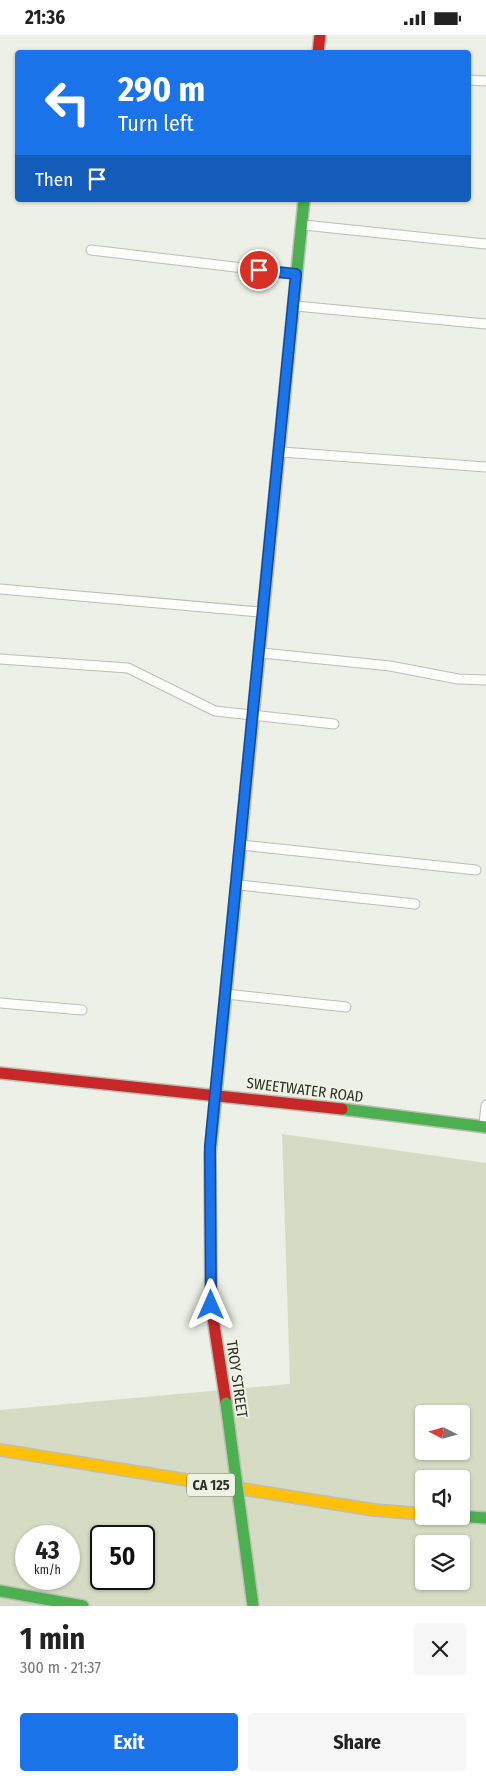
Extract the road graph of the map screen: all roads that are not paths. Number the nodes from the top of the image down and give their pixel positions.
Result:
1 (320, 35) edge
2 (318, 50) edge
3 (471, 80) edge
4 (486, 81) edge
5 (304, 202) edge
6 (301, 225) junction
7 (486, 244) edge
8 (91, 250) dead end
9 (296, 274) junction
10 (293, 306) junction
11 (486, 324) edge
12 (279, 451) junction
13 (486, 467) edge
14 (0, 589) edge
15 (263, 612) junction
16 (259, 653) junction
17 (0, 659) edge
18 (486, 680) edge
19 (253, 715) junction
20 (334, 724) dead end
21 (241, 845) junction
22 (476, 870) dead end
23 (236, 885) junction
24 (416, 904) dead end
25 (226, 994) junction
26 (0, 1003) edge
27 (346, 1007) dead end
28 (82, 1010) dead end
29 (0, 1073) edge
30 (216, 1095) junction
31 (486, 1105) edge
32 (485, 1127) edge
33 (0, 1450) edge
34 (415, 1513) edge
35 (470, 1517) edge
36 (486, 1518) edge
37 (0, 1591) edge
38 (83, 1606) edge
39 (253, 1606) edge

1 - 2 main road
3 - 4 lane
5 - 6 main road, TROY STREET
6 - 7 lane
6 - 9 main road, TROY STREET
8 - 9 lane
9 - 10 main road, TROY STREET
10 - 11 lane
10 - 12 main road, TROY STREET
12 - 13 lane
12 - 15 main road, TROY STREET
14 - 15 lane
15 - 16 main road, TROY STREET
16 - 18 lane
16 - 19 main road, TROY STREET
17 - 19 lane
19 - 20 lane
19 - 21 main road, TROY STREET
21 - 22 lane
21 - 23 main road, TROY STREET
23 - 24 lane
23 - 25 main road, TROY STREET
25 - 27 lane
25 - 30 main road, TROY STREET
26 - 28 lane
29 - 30 main road, SWEETWATER ROAD
30 - 32 main road, SWEETWATER ROAD
30 - 39 main road, TROY STREET, bridge
31 - 32 lane
33 - 34 main road, CA 125
35 - 36 main road
37 - 38 main road

